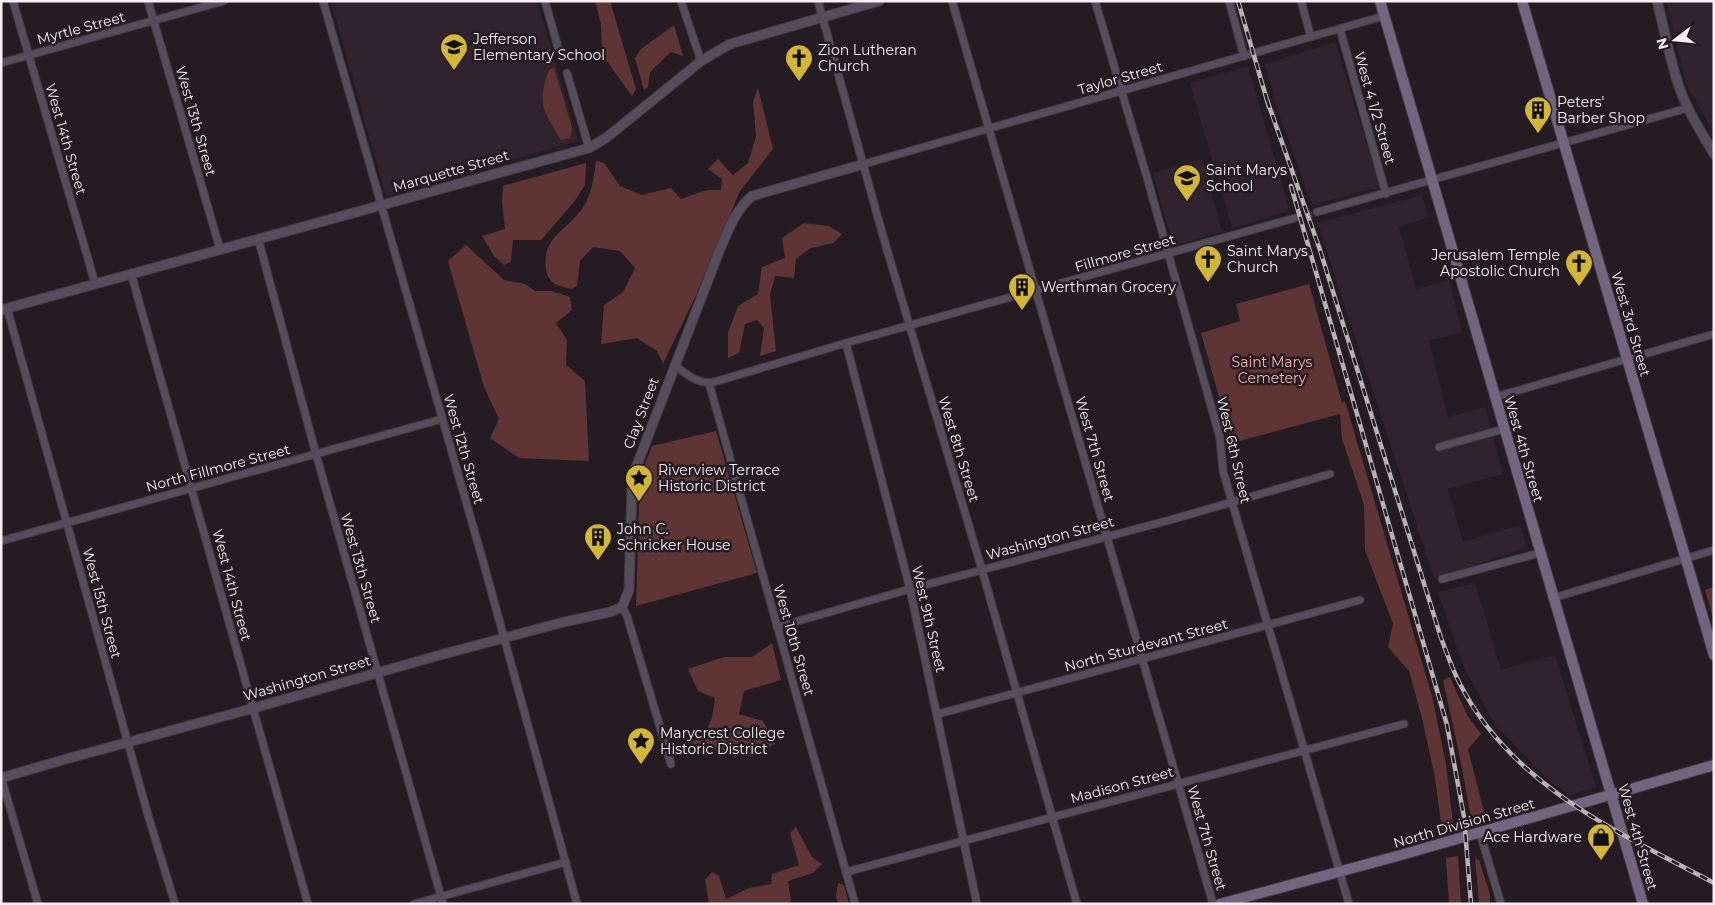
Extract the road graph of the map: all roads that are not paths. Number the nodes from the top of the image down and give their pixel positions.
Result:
1 (13, 1) edge
2 (148, 1) edge
3 (224, 1) edge
4 (324, 1) edge
5 (545, 1) edge
6 (681, 1) edge
7 (818, 1) edge
8 (879, 1) edge
9 (952, 1) edge
10 (1095, 1) edge
11 (1229, 1) edge
12 (1301, 1) edge
13 (1380, 1) edge
14 (1522, 1) edge
15 (1657, 1) edge
16 (1384, 16) junction
17 (822, 18) junction
18 (154, 21) junction
19 (1340, 29) junction
20 (1311, 37) junction
21 (559, 51) dead end
22 (28, 55) junction
23 (1244, 56) junction
24 (701, 62) junction
25 (1, 63) edge
26 (566, 73) dead end
27 (1121, 91) junction
28 (1688, 108) junction
29 (989, 128) junction
30 (1564, 144) junction
31 (589, 148) junction
32 (1714, 154) edge
33 (864, 164) junction
34 (1432, 181) junction
35 (1386, 194) junction
36 (382, 205) junction
37 (1317, 212) tunnel mouth
38 (1296, 218) tunnel mouth
39 (258, 238) junction
40 (220, 249) junction
41 (1168, 253) junction
42 (132, 273) junction
43 (95, 283) junction
44 (1037, 291) junction
45 (4, 309) edge
46 (910, 325) junction
47 (1714, 334) edge
48 (846, 343) junction
49 (1627, 360) junction
50 (674, 365) junction
51 (709, 383) junction
52 (1495, 397) junction
53 (442, 419) junction
54 (1504, 429) junction
55 (1439, 447) dead end
56 (316, 454) junction
57 (1330, 474) dead end
58 (193, 489) junction
59 (1232, 502) junction
60 (67, 523) junction
61 (1107, 537) junction
62 (1, 540) edge
63 (1714, 550) edge
64 (1540, 553) junction
65 (1686, 558) junction
66 (982, 570) junction
67 (1442, 579) dead end
68 (910, 589) junction
69 (1553, 598) junction
70 (1360, 600) dead end
71 (622, 607) junction
72 (1268, 625) junction
73 (777, 626) junction
74 (503, 638) junction
75 (1714, 655) edge
76 (1142, 659) junction
77 (378, 672) junction
78 (1017, 693) junction
79 (254, 708) junction
80 (938, 714) junction
81 (1404, 724) dead end
82 (127, 742) junction
83 (1303, 749) junction
84 (671, 764) dead end
85 (1714, 765) edge
86 (1, 778) edge
87 (1179, 783) junction
88 (1611, 795) junction
89 (1052, 816) junction
90 (1480, 833) junction
91 (964, 840) junction
92 (566, 862) junction
93 (846, 872) junction
94 (1339, 872) junction
95 (442, 900) edge
96 (38, 904) edge
97 (175, 904) edge
98 (308, 904) edge
99 (414, 904) edge
100 (577, 904) edge
101 (855, 904) edge
102 (977, 904) edge
103 (1077, 904) edge
104 (1213, 904) edge
105 (1220, 904) edge
106 (1349, 904) edge
107 (1501, 904) edge
108 (1643, 904) edge

1 - 22 street, West 14th Street
2 - 18 street, West 13th Street
3 - 18 street, Myrtle Street
4 - 36 street, West 12th Street
5 - 21 street
6 - 24 street
7 - 17 street, West 8th Street
8 - 17 street, Marquette Street
9 - 29 street, West 7th Street
10 - 27 street, West 6th Street
11 - 23 street
12 - 20 street
13 - 16 main road, West 4th Street
14 - 30 main road, West 3rd Street
15 - 28 street
16 - 19 street, Taylor Street
16 - 34 main road, West 4th Street
17 - 24 street, Marquette Street
17 - 33 street, West 8th Street
18 - 22 street, Myrtle Street
18 - 40 street, West 13th Street
19 - 20 street, Taylor Street
19 - 35 street, West 4 1/2 Street
20 - 23 street, Taylor Street
22 - 25 street, Myrtle Street
22 - 43 street, West 14th Street
23 - 27 street, Taylor Street
24 - 31 street, Marquette Street
26 - 31 street
27 - 29 street, Taylor Street
27 - 41 street, West 6th Street
28 - 30 street
28 - 32 street
29 - 33 street, Taylor Street
29 - 44 street, West 7th Street
30 - 34 street
30 - 49 main road, West 3rd Street
31 - 36 street, Marquette Street
33 - 46 street, West 8th Street
33 - 50 street, Clay Street
34 - 35 street
34 - 52 main road, West 4th Street
35 - 37 street
36 - 39 street, Marquette Street
36 - 53 street, West 12th Street
38 - 41 street, Fillmore Street
39 - 40 street, Marquette Street
39 - 56 street, West 13th Street
40 - 42 street, Marquette Street
41 - 44 street, Fillmore Street
41 - 59 street, West 6th Street
42 - 43 street, Marquette Street
42 - 58 street, West 14th Street
43 - 45 street, Marquette Street
44 - 46 street, Fillmore Street
44 - 61 street, West 7th Street
45 - 60 street, West 15th Street
46 - 48 street, Fillmore Street
46 - 66 street, West 8th Street
47 - 49 street
48 - 51 street
48 - 68 street, West 9th Street
49 - 52 street
49 - 65 main road, West 3rd Street
50 - 51 street
50 - 71 street, Clay Street
51 - 73 street, West 10th Street
52 - 54 main road, West 4th Street
53 - 56 street, North Fillmore Street
53 - 74 street, West 12th Street
54 - 55 street
54 - 64 main road, West 4th Street
56 - 58 street, North Fillmore Street
56 - 77 street, West 13th Street
57 - 59 street, Washington Street
58 - 60 street, North Fillmore Street
58 - 79 street, West 14th Street
59 - 61 street, Washington Street
59 - 72 street, West 6th Street
60 - 62 street, North Fillmore Street
60 - 82 street, West 15th Street
61 - 66 street, Washington Street
61 - 76 street, West 7th Street
63 - 65 street
64 - 67 street
64 - 69 main road, West 4th Street
65 - 69 street
65 - 75 main road, West 3rd Street
66 - 68 street, Washington Street
66 - 78 street, West 8th Street
68 - 73 street, Washington Street
68 - 80 street, West 9th Street
69 - 88 main road, West 4th Street
70 - 72 street, North Sturdevant Street
71 - 74 street, Washington Street
71 - 84 street
72 - 76 street, North Sturdevant Street
72 - 83 street, West 6th Street
73 - 93 street, West 10th Street
74 - 77 street, Washington Street
74 - 92 street, West 12th Street
76 - 78 street, North Sturdevant Street
76 - 87 street, West 7th Street
77 - 79 street, Washington Street
77 - 95 street, West 13th Street
78 - 80 street, North Sturdevant Street
78 - 89 street, West 8th Street
79 - 82 street, Washington Street
79 - 98 street, West 14th Street
80 - 91 street, West 9th Street
81 - 83 street, Madison Street
82 - 86 street, Washington Street
82 - 97 street, West 15th Street
83 - 87 street, Madison Street
83 - 94 street, West 6th Street
85 - 88 main road, North Division Street
86 - 96 street
87 - 89 street, Madison Street
87 - 104 street, West 7th Street
88 - 90 main road, North Division Street
88 - 108 main road, West 4th Street
89 - 91 street, Madison Street
89 - 103 street, West 8th Street
90 - 94 main road, North Division Street
90 - 107 street
91 - 93 street, Madison Street
91 - 102 street, West 9th Street
92 - 95 street
92 - 100 street, West 12th Street
93 - 101 street, West 10th Street
94 - 105 main road, North Division Street
94 - 106 street, West 6th Street
95 - 99 street

